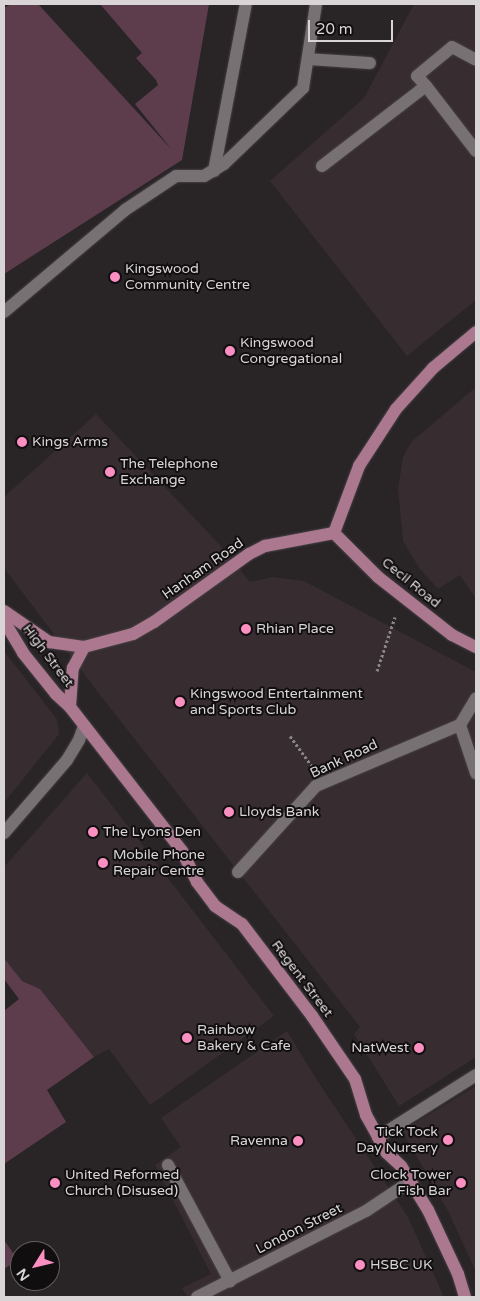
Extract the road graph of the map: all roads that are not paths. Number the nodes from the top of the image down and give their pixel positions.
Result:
1 (246, 4) edge
2 (316, 4) edge
3 (308, 59) junction
4 (476, 60) edge
5 (370, 62) dead end
6 (426, 86) junction
7 (476, 151) edge
8 (322, 166) dead end
9 (214, 171) junction
10 (4, 312) edge
11 (476, 332) edge
12 (334, 533) junction
13 (4, 611) edge
14 (4, 621) edge
15 (84, 647) junction
16 (476, 647) edge
17 (476, 698) edge
18 (70, 707) junction
19 (460, 725) junction
20 (84, 726) junction
21 (476, 773) edge
22 (4, 832) edge
23 (238, 872) dead end
24 (476, 1075) edge
25 (378, 1137) junction
26 (168, 1165) dead end
27 (410, 1181) junction
28 (230, 1281) junction
29 (197, 1297) edge
30 (465, 1297) edge

1 - 9 street
2 - 3 street
3 - 5 street
3 - 9 street
4 - 6 street
6 - 7 street
6 - 8 street
9 - 10 street
11 - 12 main road
12 - 15 main road, Hanham Road
12 - 16 main road, Cecil Road
13 - 15 main road, Hanham Road
14 - 18 main road, High Street
15 - 18 main road
17 - 19 street
18 - 20 main road, Regent Street
19 - 21 street
19 - 23 street, Bank Road
20 - 22 street
20 - 25 main road, Regent Street
24 - 25 street
25 - 27 main road, Regent Street
26 - 28 street
27 - 28 street, London Street
27 - 30 main road, Regent Street
28 - 29 street, London Street

